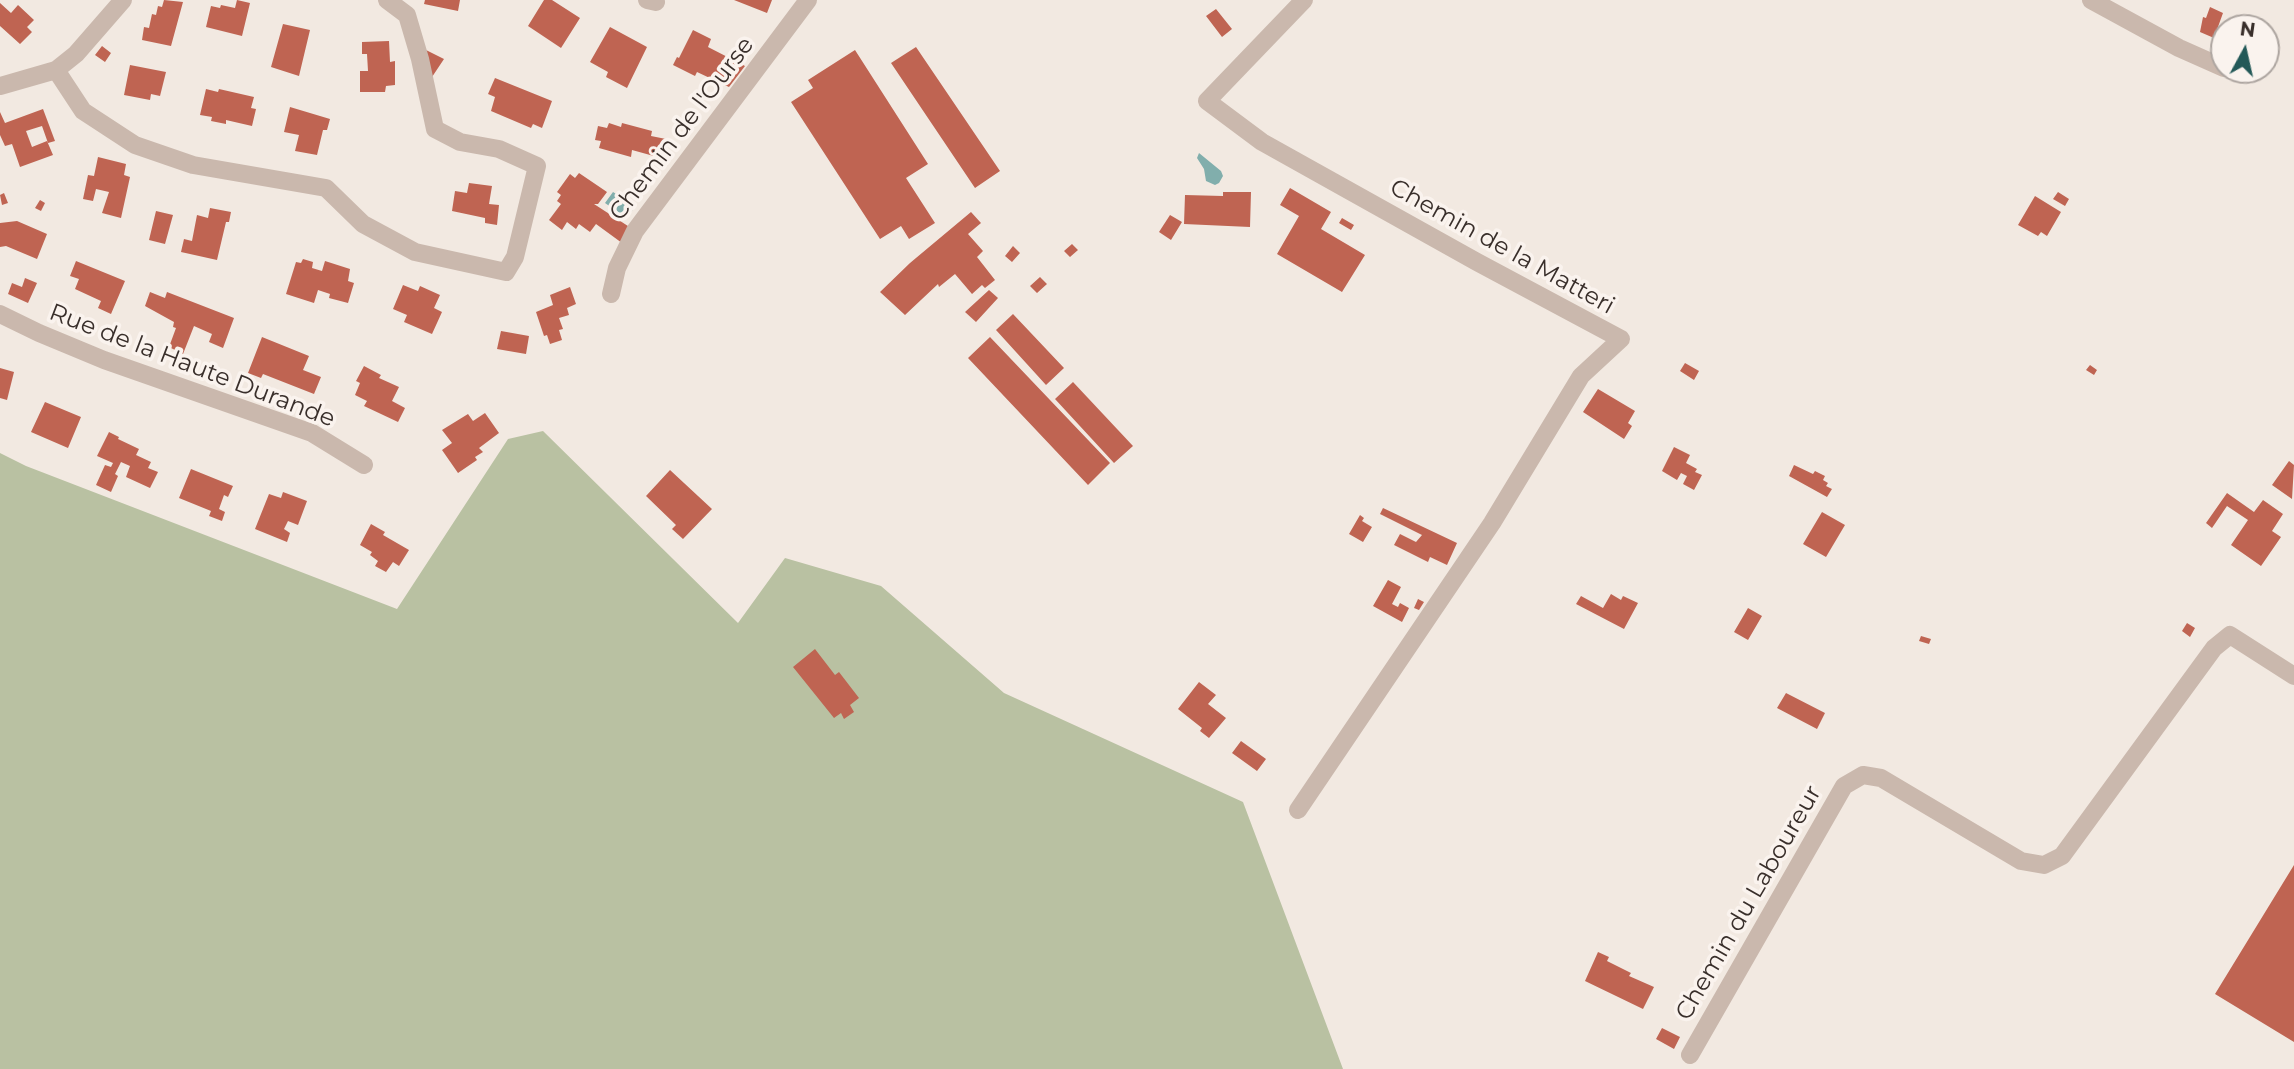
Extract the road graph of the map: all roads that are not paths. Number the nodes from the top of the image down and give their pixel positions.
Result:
1 (123, 0) edge
2 (387, 0) edge
3 (808, 0) edge
4 (1304, 0) edge
5 (2091, 0) edge
6 (2210, 62) edge
7 (56, 70) junction
8 (0, 86) edge
9 (611, 294) dead end
10 (0, 314) edge
11 (364, 465) dead end
12 (2294, 676) edge
13 (1298, 810) dead end
14 (1690, 1055) dead end

1 - 7 street
2 - 7 street
3 - 9 street, Chemin de l'Ourse
4 - 13 street, Chemin de la Matteri
5 - 6 street
7 - 8 street
10 - 11 street, Rue de la Haute Durande
12 - 14 street, Chemin du Laboureur

